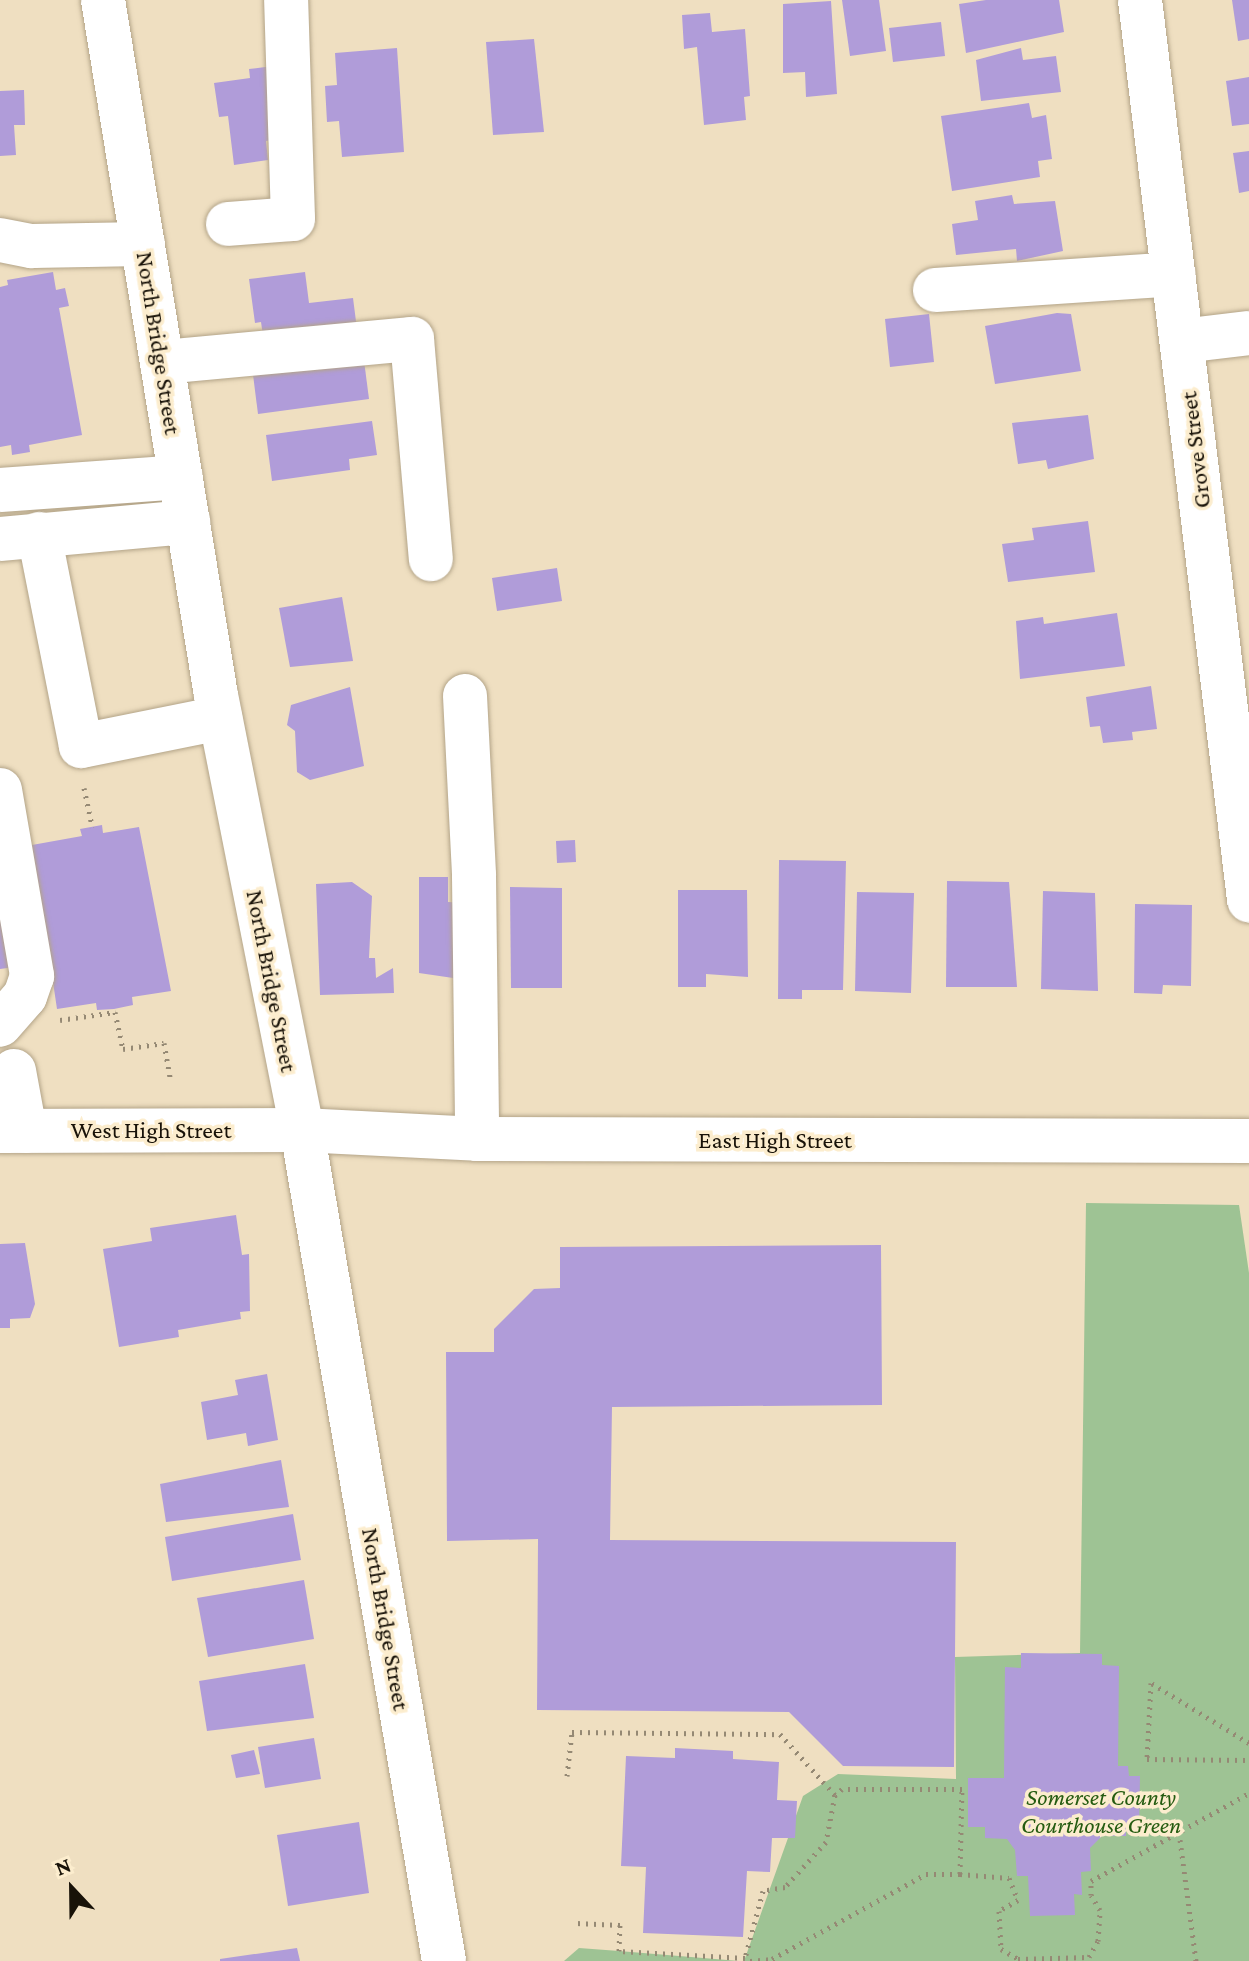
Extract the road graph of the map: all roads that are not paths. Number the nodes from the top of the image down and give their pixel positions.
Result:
1 (103, 0) edge
2 (286, 0) edge
3 (1140, 0) edge
4 (228, 224) dead end
5 (0, 240) edge
6 (143, 244) junction
7 (1173, 274) junction
8 (935, 290) dead end
9 (1249, 333) edge
10 (1182, 341) junction
11 (162, 362) junction
12 (181, 477) junction
13 (0, 490) edge
14 (188, 522) junction
15 (20, 536) edge
16 (431, 559) dead end
17 (1231, 613) edge
18 (465, 696) dead end
19 (220, 718) junction
20 (1238, 721) edge
21 (0, 790) edge
22 (1249, 900) edge
23 (1, 1025) edge
24 (14, 1071) dead end
25 (302, 1130) junction
26 (12, 1131) edge
27 (477, 1139) junction
28 (1249, 1141) edge
29 (444, 1961) edge

1 - 6 street, North Bridge Street
2 - 4 street
3 - 7 street, Grove Street
5 - 6 street
6 - 11 street, North Bridge Street
7 - 8 street
7 - 10 street, Grove Street
9 - 10 street
10 - 17 street, Grove Street
11 - 12 street, North Bridge Street
11 - 16 street
12 - 13 street
12 - 14 street, North Bridge Street
14 - 15 street
14 - 19 street, North Bridge Street
15 - 19 street
17 - 20 street, Grove Street
18 - 27 street
19 - 25 street, North Bridge Street
20 - 22 street, Grove Street
21 - 23 street
24 - 26 street
25 - 26 street, West High Street
25 - 27 street, East High Street
25 - 29 street, North Bridge Street
27 - 28 street, East High Street

